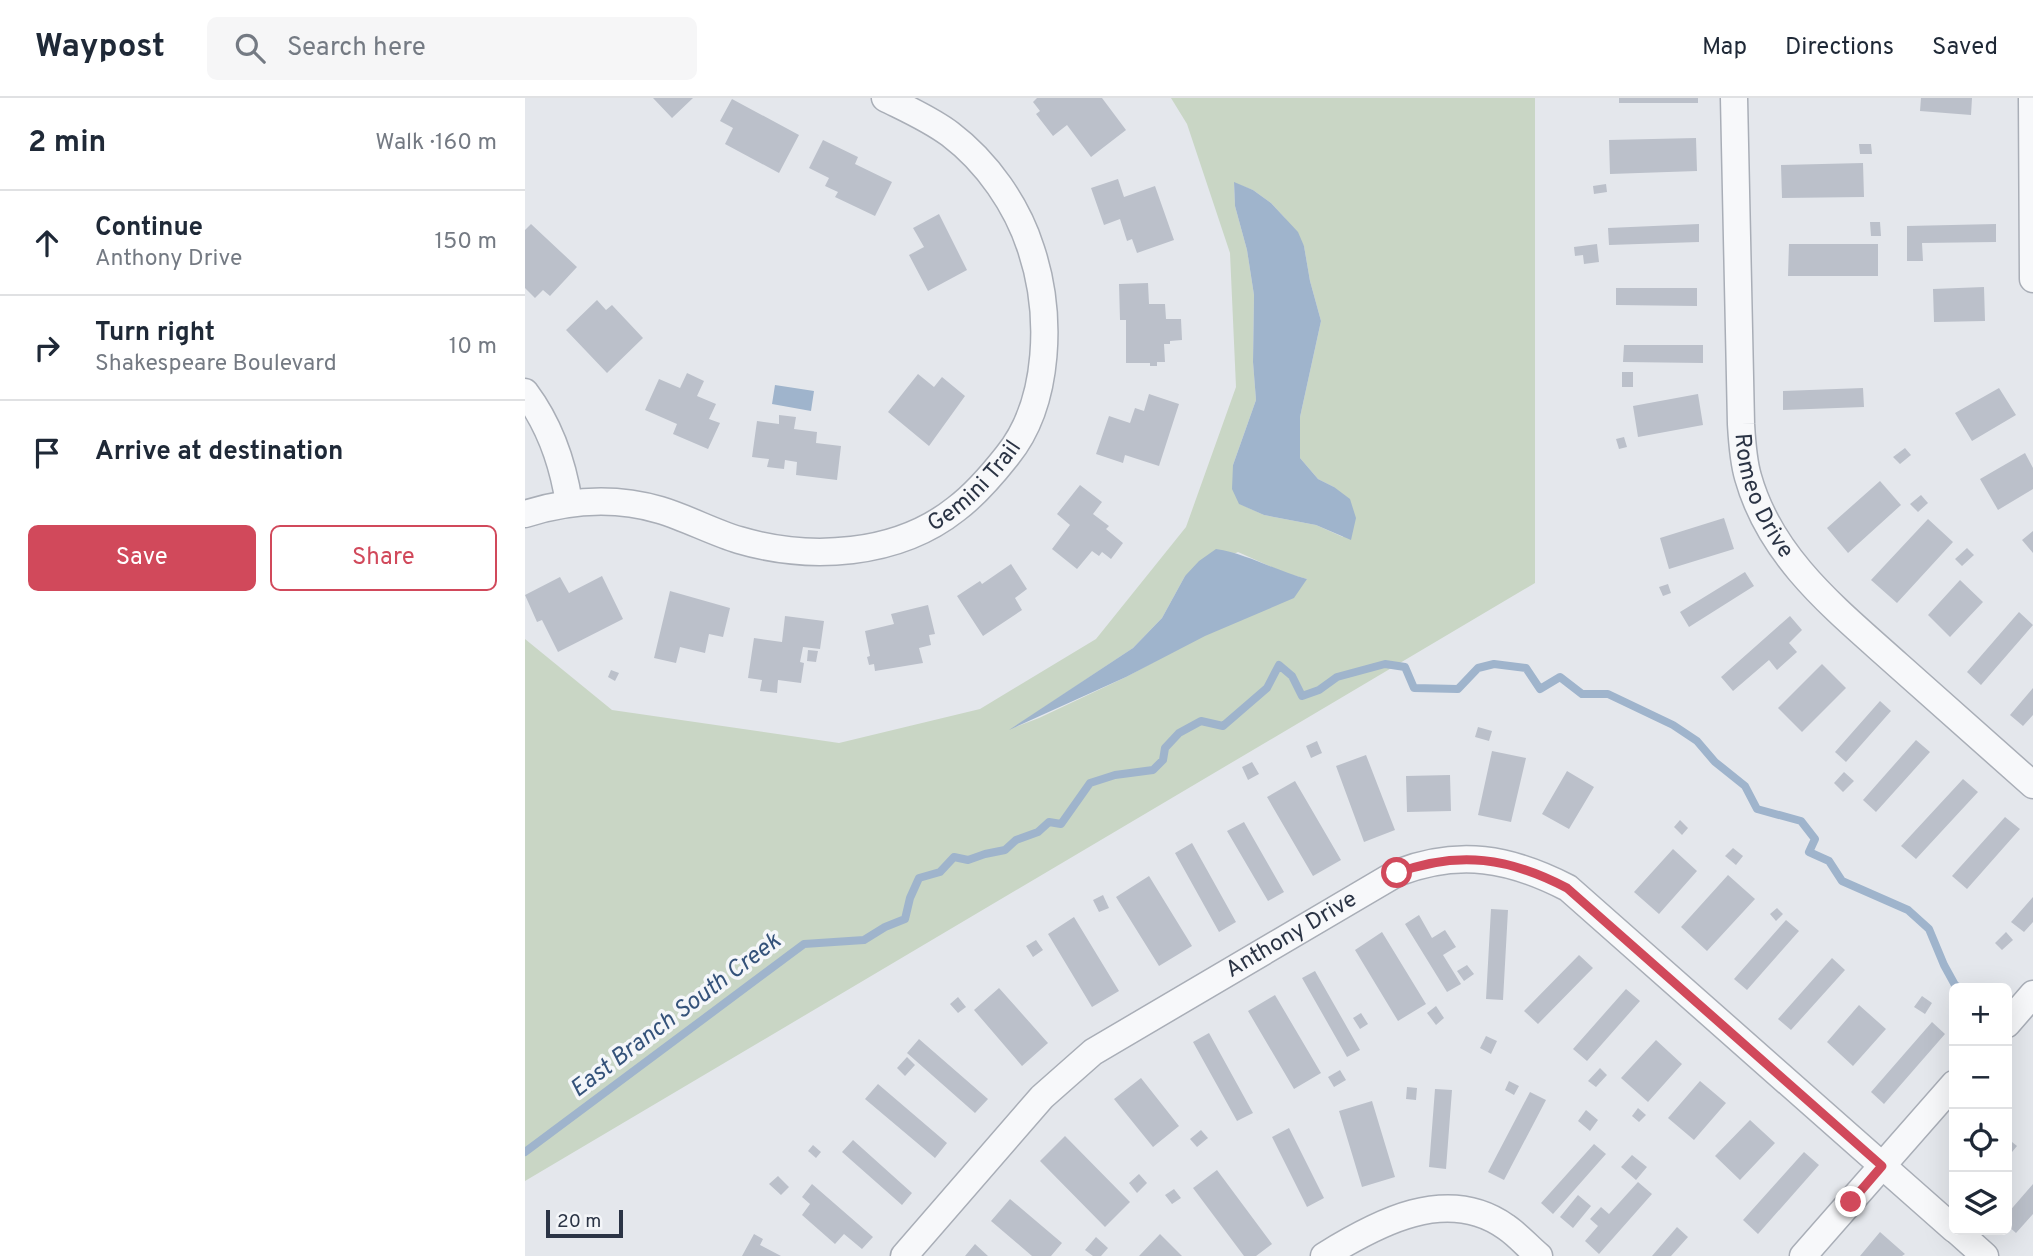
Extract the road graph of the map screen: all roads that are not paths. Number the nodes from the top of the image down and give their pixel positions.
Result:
1 (885, 98) edge
2 (1734, 98) edge
3 (2032, 98) edge
4 (2033, 279) edge
5 (525, 392) edge
6 (569, 503) junction
7 (525, 514) edge
8 (2033, 785) edge
9 (2033, 994) edge
10 (2012, 1018) edge
11 (1949, 1090) edge
12 (1882, 1166) junction
13 (1964, 1242) edge
14 (904, 1256) edge
15 (1324, 1256) edge
16 (1539, 1256) edge
17 (1803, 1256) edge

1 - 6 street, Gemini Trail
2 - 8 street, Romeo Drive
3 - 4 street
5 - 6 street
6 - 7 street, Gemini Trail
9 - 10 street
11 - 12 street
12 - 13 street, Anthony Drive
12 - 14 street, Anthony Drive
12 - 17 street
15 - 16 street

